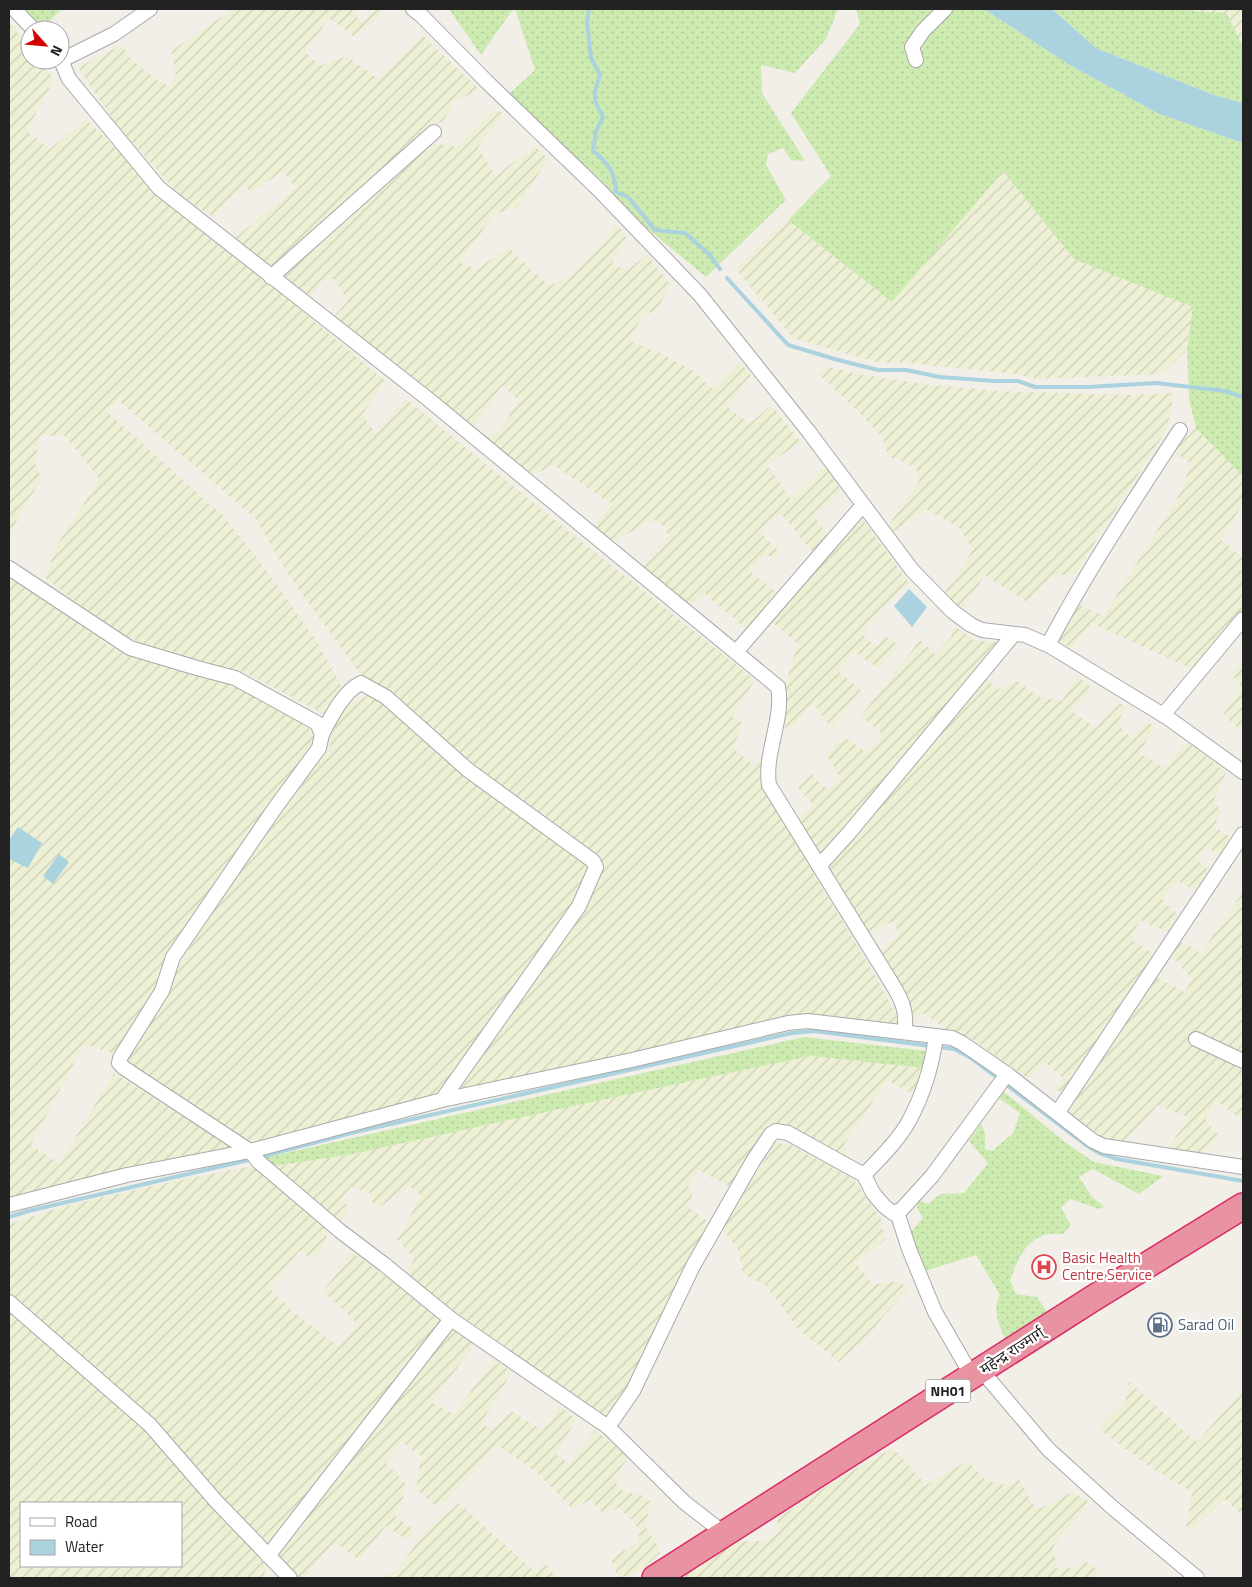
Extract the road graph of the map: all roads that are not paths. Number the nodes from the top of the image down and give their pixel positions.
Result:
1 (14, 9) edge
2 (150, 9) edge
3 (945, 9) edge
4 (421, 11) edge
5 (24, 20) edge
6 (70, 55) edge
7 (916, 60) dead end
8 (65, 70) edge
9 (434, 132) dead end
10 (271, 277) junction
11 (1180, 430) dead end
12 (864, 505) junction
13 (9, 568) edge
14 (1243, 619) edge
15 (1014, 634) junction
16 (1048, 645) junction
17 (736, 652) junction
18 (1163, 715) junction
19 (322, 734) junction
20 (1243, 772) edge
21 (1243, 834) edge
22 (819, 866) junction
23 (906, 1032) junction
24 (936, 1036) junction
25 (1196, 1039) dead end
26 (1243, 1061) edge
27 (1007, 1074) junction
28 (442, 1100) junction
29 (1058, 1112) junction
30 (250, 1151) junction
31 (1243, 1167) edge
32 (864, 1176) junction
33 (9, 1205) edge
34 (1243, 1206) edge
35 (897, 1212) junction
36 (9, 1302) edge
37 (451, 1319) junction
38 (976, 1373) junction
39 (608, 1428) junction
40 (724, 1534) junction
41 (268, 1556) junction
42 (290, 1578) edge
43 (655, 1578) edge
44 (1196, 1578) edge

1 - 5 street
2 - 6 street
3 - 7 street
4 - 12 street
8 - 10 street
9 - 10 street
10 - 17 street
11 - 16 street
12 - 15 street
12 - 17 street
13 - 19 street
14 - 18 street
15 - 16 street
15 - 22 street
16 - 18 street
17 - 22 street
18 - 20 street
19 - 28 street
19 - 30 street
21 - 29 street
22 - 23 street
23 - 24 street
23 - 28 street
24 - 27 street
24 - 32 street
25 - 26 street
27 - 29 street
27 - 35 street
28 - 30 street
29 - 31 street
30 - 33 street
30 - 37 street
32 - 35 street
32 - 39 street
34 - 38 highway, महेन्द्र राज्मार्ग् / NH01
35 - 38 street
36 - 41 street
37 - 39 street
37 - 41 street
38 - 40 highway, महेन्द्र राज्मार्ग् / NH01
38 - 44 street
39 - 40 street
40 - 43 highway, महेन्द्र राज्मार्ग् / NH01
41 - 42 street

